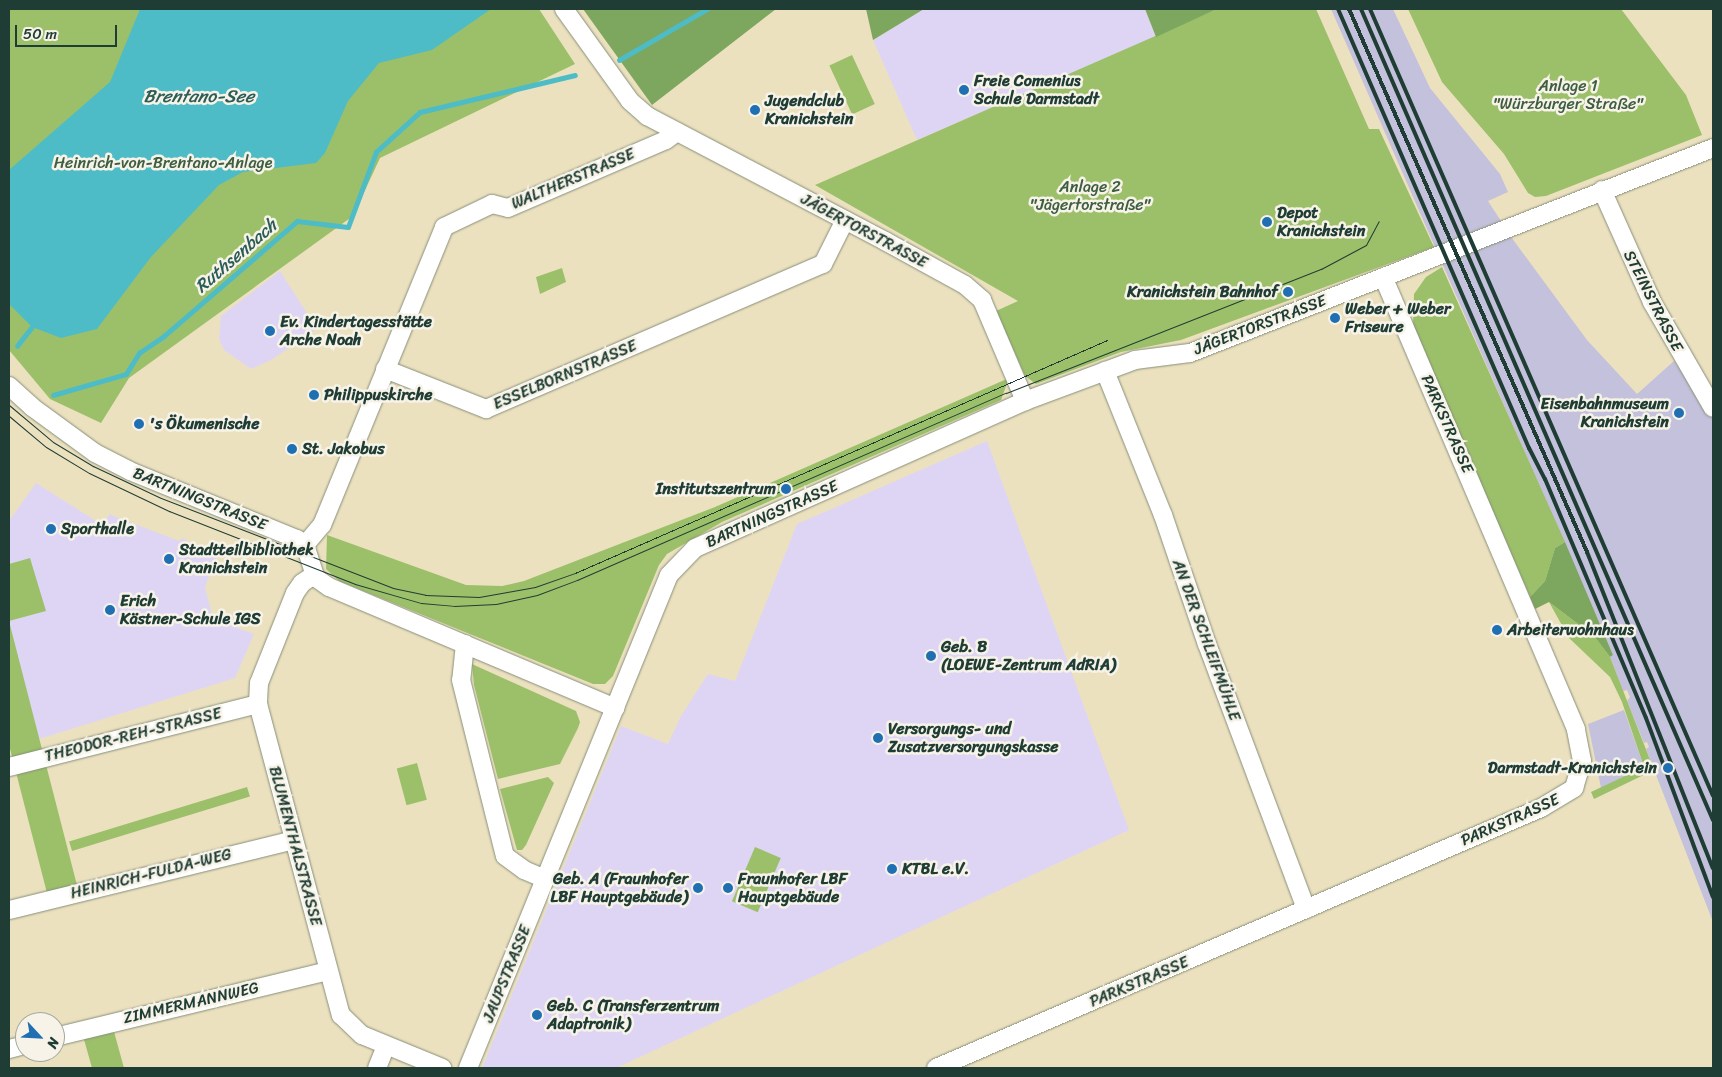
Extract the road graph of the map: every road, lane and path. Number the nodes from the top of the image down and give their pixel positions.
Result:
1 (564, 9) edge
2 (677, 132) junction
3 (1713, 148) edge
4 (1602, 190) junction
5 (845, 220) junction
6 (1383, 277) junction
7 (385, 369) junction
8 (1105, 371) junction
9 (9, 386) edge
10 (1025, 401) junction
11 (1713, 408) edge
12 (305, 545) junction
13 (314, 575) junction
14 (465, 644) junction
15 (258, 704) junction
16 (614, 708) junction
17 (9, 767) edge
18 (294, 840) junction
19 (545, 879) junction
20 (1306, 909) junction
21 (9, 910) edge
22 (328, 970) junction
23 (65, 1035) edge
24 (386, 1046) junction
25 (377, 1068) edge
26 (442, 1068) edge
27 (468, 1068) edge
28 (936, 1068) edge

1 - 2 street, JÄGERTORSTRASSE
2 - 5 street, JÄGERTORSTRASSE
2 - 7 street, WALTHERSTRASSE
3 - 4 street, JÄGERTORSTRASSE
4 - 6 street, JÄGERTORSTRASSE
4 - 11 street, STEINSTRASSE
5 - 7 street, ESSELBORNSTRASSE
5 - 10 street, JÄGERTORSTRASSE
6 - 8 street, JÄGERTORSTRASSE
6 - 20 street, PARKSTRASSE
7 - 12 street
8 - 10 street, JÄGERTORSTRASSE
8 - 20 street, AN DER SCHLEIFMÜHLE
9 - 12 street, BARTNINGSTRASSE
10 - 16 street, BARTNINGSTRASSE
12 - 13 street
13 - 14 street
13 - 15 street, BLUMENTHALSTRASSE
14 - 16 street
14 - 19 street
15 - 17 street, THEODOR-REH-STRASSE
15 - 18 street, BLUMENTHALSTRASSE
16 - 19 street, JAUPSTRASSE
18 - 21 street, HEINRICH-FULDA-WEG
18 - 22 street, BLUMENTHALSTRASSE
19 - 27 street, JAUPSTRASSE
20 - 28 street, PARKSTRASSE
22 - 23 street, ZIMMERMANNWEG
22 - 24 street, BLUMENTHALSTRASSE
24 - 25 street
24 - 26 street, BLUMENTHALSTRASSE

